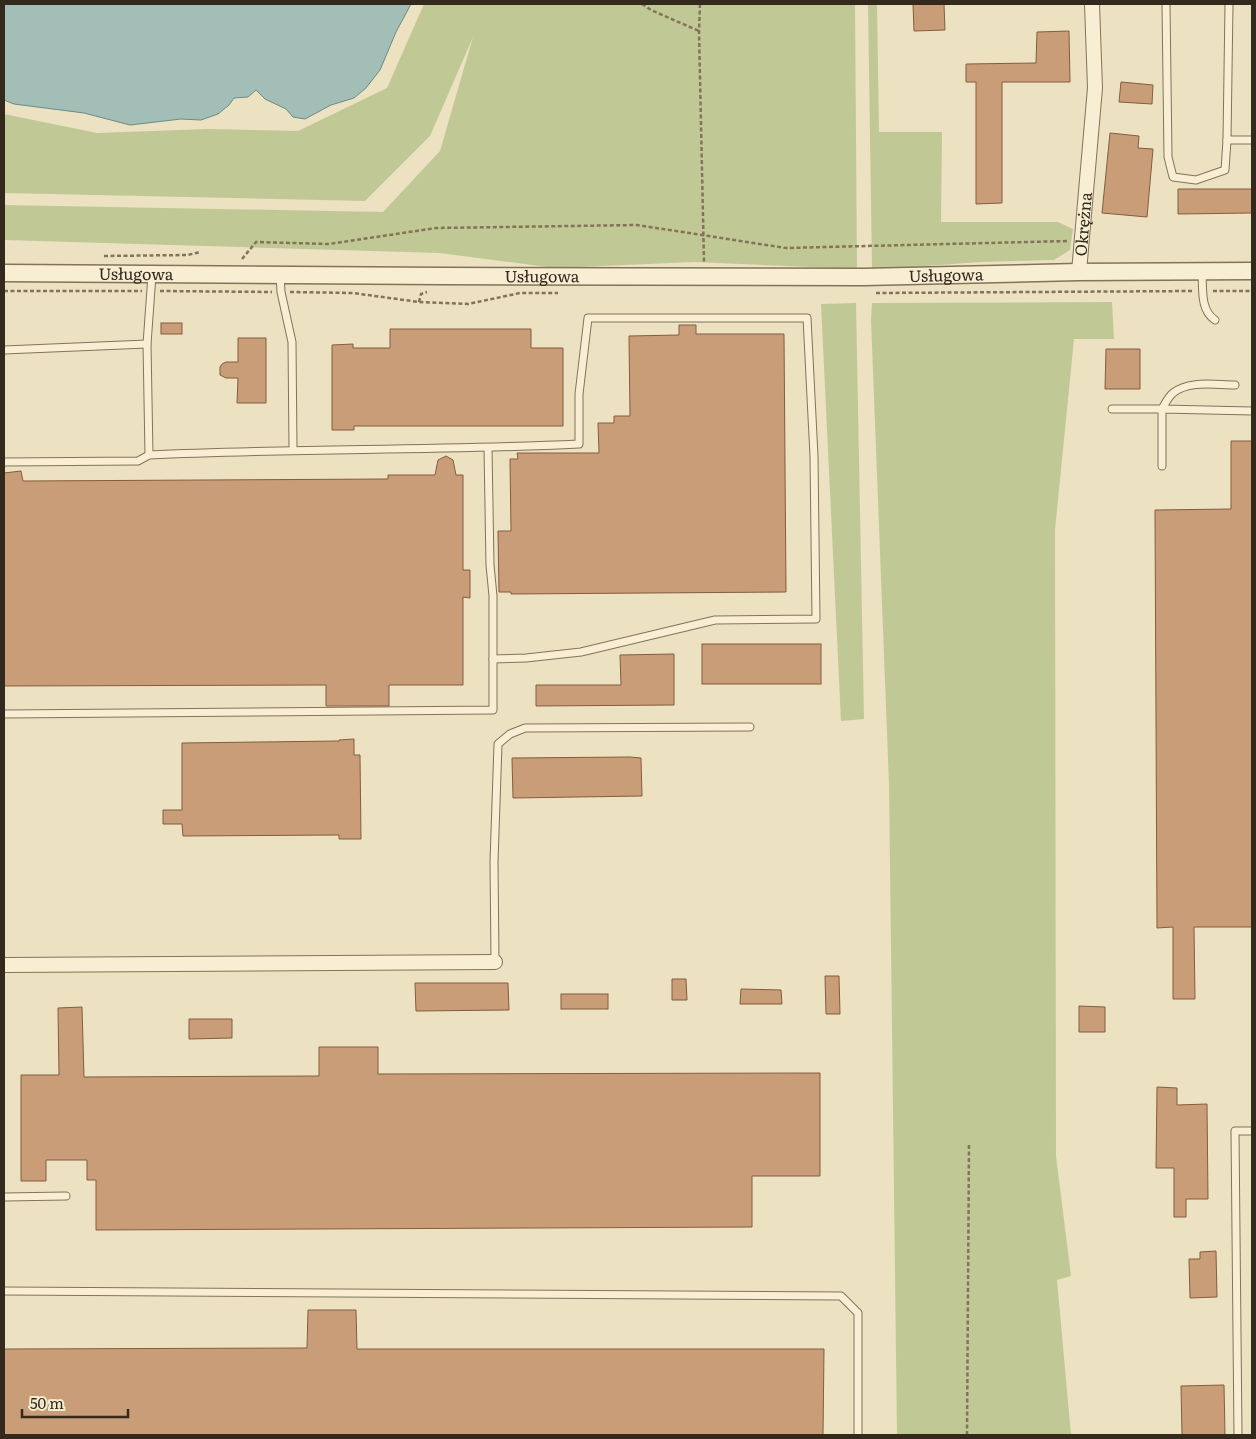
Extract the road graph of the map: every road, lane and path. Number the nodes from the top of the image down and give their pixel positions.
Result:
1 (642, 4) edge
2 (700, 4) edge
3 (1092, 4) edge
4 (1166, 4) edge
5 (1229, 4) edge
6 (699, 31) junction
7 (1226, 140) junction
8 (1252, 140) edge
9 (704, 235) junction
10 (1082, 241) junction
11 (201, 252) dead end
12 (104, 256) dead end
13 (1202, 271) junction
14 (1252, 271) edge
15 (1079, 272) junction
16 (4, 273) edge
17 (231, 274) junction
18 (152, 275) junction
19 (280, 275) junction
20 (704, 276) junction
21 (4, 291) edge
22 (151, 291) junction
23 (1204, 291) junction
24 (1252, 291) edge
25 (281, 292) junction
26 (427, 292) dead end
27 (560, 293) dead end
28 (874, 293) dead end
29 (419, 302) junction
30 (1215, 320) dead end
31 (147, 344) junction
32 (4, 350) edge
33 (1235, 385) dead end
34 (1112, 409) dead end
35 (1162, 409) junction
36 (1252, 411) edge
37 (488, 448) junction
38 (293, 449) junction
39 (149, 455) junction
40 (4, 462) edge
41 (1162, 466) dead end
42 (493, 660) junction
43 (4, 714) edge
44 (750, 727) dead end
45 (495, 962) joint
46 (4, 965) edge
47 (1252, 1131) edge
48 (969, 1144) dead end
49 (66, 1196) dead end
50 (4, 1197) edge
51 (4, 1291) edge
52 (858, 1435) edge
53 (967, 1435) edge
54 (1238, 1435) edge

1 - 6 path
2 - 6 path
3 - 10 street, Okrężna
4 - 7 lane
5 - 7 lane
6 - 9 path
7 - 8 lane
9 - 10 path
9 - 17 path
9 - 20 path
10 - 15 street, Okrężna
11 - 12 path
13 - 14 street, Okrężna
13 - 15 street, Okrężna
13 - 23 lane
15 - 20 street, Usługowa
16 - 18 street, Usługowa
17 - 18 street, Usługowa
17 - 19 street, Usługowa
18 - 22 lane
19 - 20 street, Usługowa
19 - 25 lane
21 - 22 path
22 - 25 path
22 - 31 lane
23 - 24 path
23 - 28 path
23 - 30 lane
25 - 29 path
25 - 38 lane
26 - 29 path
27 - 29 path
31 - 32 lane
31 - 39 lane
33 - 35 lane
34 - 35 lane
35 - 36 lane
35 - 41 lane
37 - 38 lane
37 - 42 lane
37 - 42 lane
38 - 39 lane
39 - 40 lane
42 - 43 lane
44 - 45 lane
45 - 46 street
47 - 54 lane
48 - 53 path
49 - 50 lane
51 - 52 lane

